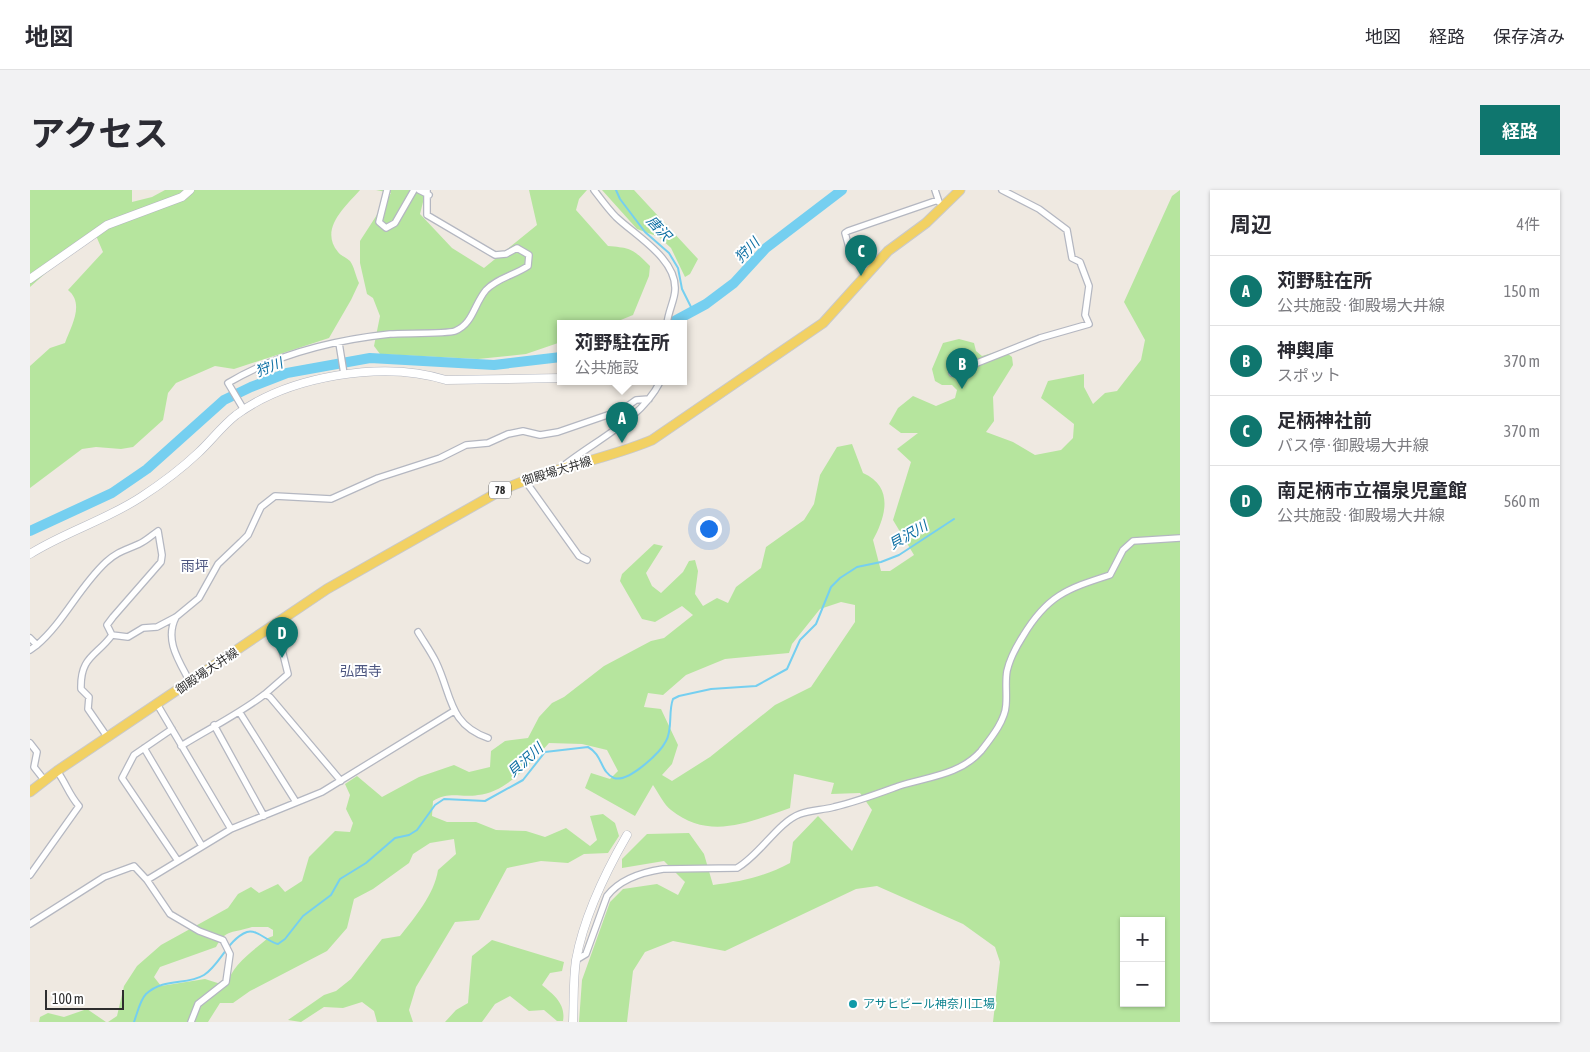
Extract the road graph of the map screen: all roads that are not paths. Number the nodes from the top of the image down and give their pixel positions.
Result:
1 (190, 190) edge
2 (387, 190) edge
3 (414, 190) edge
4 (420, 190) edge
5 (594, 190) edge
6 (935, 190) edge
7 (960, 190) edge
8 (1002, 190) edge
9 (428, 192) edge
10 (941, 204) junction
11 (868, 274) junction
12 (30, 279) edge
13 (668, 320) edge
14 (339, 343) junction
15 (952, 373) dead end
16 (344, 374) junction
17 (557, 378) edge
18 (658, 385) edge
19 (649, 399) junction
20 (243, 408) junction
21 (561, 469) junction
22 (524, 479) junction
23 (1180, 538) edge
24 (30, 554) edge
25 (587, 560) dead end
26 (176, 617) junction
27 (270, 628) junction
28 (418, 632) dead end
29 (112, 634) junction
30 (30, 638) edge
31 (36, 645) junction
32 (30, 650) edge
33 (190, 682) junction
34 (265, 694) junction
35 (156, 704) junction
36 (454, 711) junction
37 (240, 713) junction
38 (214, 725) junction
39 (172, 729) junction
40 (108, 738) junction
41 (488, 738) dead end
42 (30, 743) edge
43 (181, 746) junction
44 (144, 748) junction
45 (57, 771) junction
46 (45, 781) junction
47 (341, 781) junction
48 (30, 792) edge
49 (296, 802) junction
50 (264, 816) junction
51 (231, 829) junction
52 (626, 835) dead end
53 (202, 846) junction
54 (178, 861) junction
55 (30, 875) edge
56 (147, 880) junction
57 (30, 924) edge
58 (576, 960) junction
59 (191, 1022) edge
60 (572, 1022) edge

1 - 12 street
2 - 3 street
4 - 9 street
5 - 13 street
6 - 10 street
7 - 10 main road, 御殿場大井線 / 78
8 - 15 street
9 - 14 street
10 - 11 main road, 御殿場大井線 / 78
10 - 11 street
11 - 21 main road, 御殿場大井線 / 78
14 - 16 street
14 - 20 street
16 - 17 street
16 - 20 street
18 - 19 street
19 - 21 street
19 - 26 street
20 - 24 street
21 - 22 main road, 御殿場大井線 / 78
22 - 25 street
22 - 27 main road, 御殿場大井線 / 78
23 - 58 street
26 - 29 street
26 - 33 street
27 - 33 main road, 御殿場大井線 / 78
27 - 34 street
28 - 36 street
29 - 31 street
29 - 40 street
30 - 31 street
31 - 32 street
33 - 35 main road, 御殿場大井線 / 78
34 - 37 street
34 - 47 street
35 - 39 street
35 - 40 main road, 御殿場大井線 / 78
36 - 41 street
36 - 47 street
37 - 38 street
37 - 49 street
38 - 43 street
38 - 50 street
39 - 43 street
39 - 44 street
40 - 45 main road, 御殿場大井線 / 78
42 - 46 street
43 - 51 street
44 - 53 street
44 - 54 street
45 - 46 main road, 御殿場大井線 / 78
45 - 55 street
46 - 48 main road, 御殿場大井線 / 78
47 - 49 street
49 - 50 street
50 - 51 street
51 - 53 street
52 - 58 street
53 - 54 street
54 - 56 street
56 - 57 street
56 - 59 street
58 - 60 street

